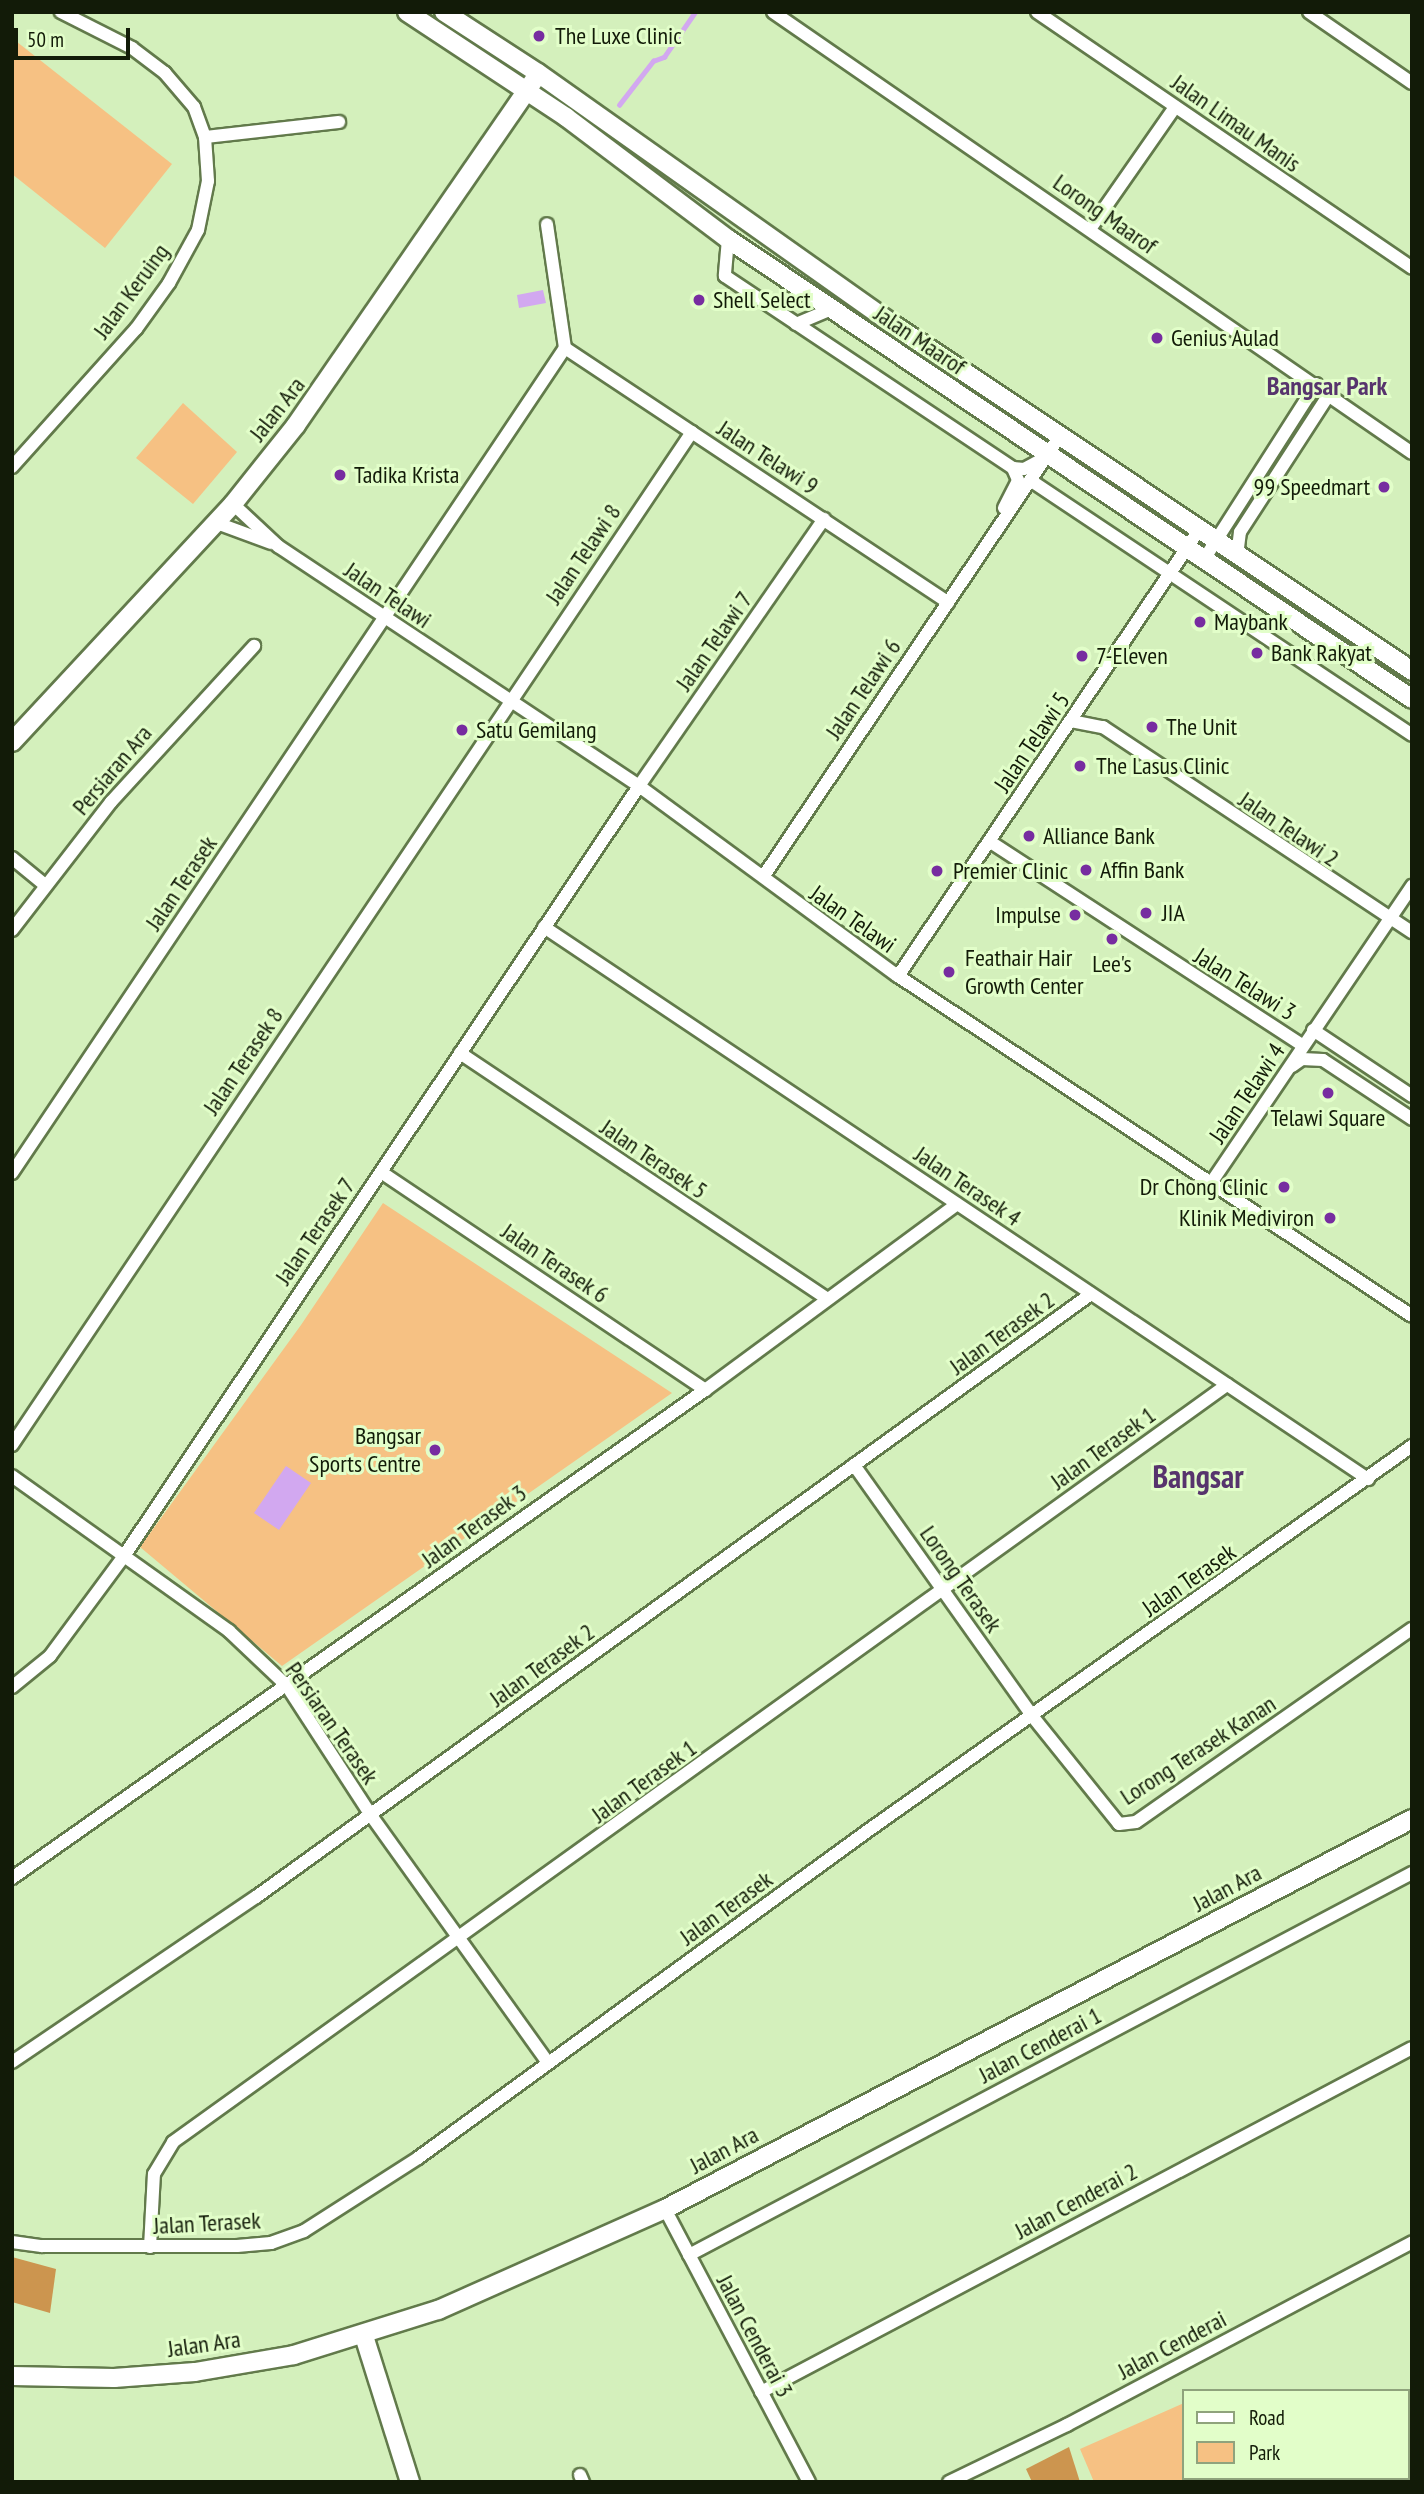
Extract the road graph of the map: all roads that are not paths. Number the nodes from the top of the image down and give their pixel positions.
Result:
1 (61, 12) edge
2 (407, 12) edge
3 (444, 12) edge
4 (773, 12) edge
5 (1037, 12) edge
6 (1309, 12) edge
7 (538, 73) junction
8 (1412, 83) edge
9 (527, 90) junction
10 (1175, 107) junction
11 (339, 122) dead end
12 (205, 137) junction
13 (547, 224) dead end
14 (1090, 229) junction
15 (729, 239) junction
16 (1412, 268) edge
17 (831, 309) junction
18 (796, 324) junction
19 (565, 348) junction
20 (1316, 384) junction
21 (1330, 393) junction
22 (692, 432) junction
23 (1060, 436) junction
24 (1412, 453) edge
25 (1047, 456) junction
26 (12, 467) edge
27 (1013, 468) junction
28 (1030, 480) junction
29 (233, 504) junction
30 (824, 519) junction
31 (215, 522) junction
32 (998, 528) junction
33 (1199, 530) junction
34 (1216, 542) junction
35 (278, 546) junction
36 (1187, 550) junction
37 (1237, 556) junction
38 (1203, 561) junction
39 (1170, 576) junction
40 (948, 602) junction
41 (385, 618) junction
42 (254, 646) dead end
43 (1412, 671) edge
44 (1412, 699) edge
45 (510, 701) junction
46 (1071, 721) junction
47 (1412, 735) edge
48 (12, 742) edge
49 (639, 786) junction
50 (989, 841) junction
51 (12, 858) edge
52 (765, 874) junction
53 (45, 885) junction
54 (1412, 886) edge
55 (1390, 918) junction
56 (544, 927) junction
57 (12, 930) edge
58 (1412, 932) edge
59 (898, 976) junction
60 (1313, 1030) junction
61 (1303, 1046) junction
62 (460, 1053) junction
63 (1286, 1070) junction
64 (1412, 1096) edge
65 (1412, 1119) edge
66 (381, 1171) junction
67 (12, 1173) edge
68 (1212, 1183) junction
69 (957, 1204) junction
70 (1091, 1294) junction
71 (826, 1298) junction
72 (1412, 1316) edge
73 (1227, 1385) junction
74 (705, 1390) junction
75 (12, 1446) edge
76 (1412, 1446) edge
77 (854, 1465) junction
78 (12, 1476) edge
79 (1368, 1479) junction
80 (124, 1556) junction
81 (943, 1590) junction
82 (1412, 1629) edge
83 (287, 1686) junction
84 (12, 1687) edge
85 (1033, 1717) junction
86 (370, 1814) junction
87 (1412, 1819) edge
88 (1412, 1873) edge
89 (12, 1878) edge
90 (460, 1940) junction
91 (1412, 2048) edge
92 (12, 2062) edge
93 (548, 2063) junction
94 (665, 2209) junction
95 (12, 2242) edge
96 (1412, 2242) edge
97 (150, 2247) junction
98 (689, 2255) junction
99 (364, 2336) junction
100 (12, 2376) edge
101 (761, 2392) junction
102 (410, 2482) edge
103 (808, 2482) edge
104 (949, 2482) edge

1 - 12 street, Jalan Keruing
2 - 9 street, Jalan Maarof
3 - 7 street, Jalan Maarof
4 - 14 street, Lorong Maarof
5 - 10 street, Jalan Limau Manis
6 - 8 street
7 - 9 street, Jalan Ara
7 - 23 street, Jalan Maarof
9 - 15 street, Jalan Maarof
9 - 29 street, Jalan Ara
10 - 14 street
10 - 16 street, Jalan Limau Manis
11 - 12 street
12 - 26 street, Jalan Keruing
13 - 19 street
14 - 20 street, Lorong Maarof
15 - 17 street, Jalan Maarof
15 - 18 street
17 - 18 street
17 - 25 street, Jalan Maarof
18 - 27 street
19 - 22 street, Jalan Telawi 9
19 - 41 street
20 - 21 street, Lorong Maarof
20 - 34 street
21 - 24 street, Lorong Maarof
21 - 37 street
22 - 30 street, Jalan Telawi 9
22 - 45 street, Jalan Telawi 8
23 - 25 street, Jalan Telawi 6
23 - 33 street, Jalan Maarof
25 - 27 street
25 - 28 street, Jalan Telawi 6
25 - 36 street, Jalan Maarof
27 - 32 street, Jalan Telawi 6
28 - 32 street, Jalan Telawi 6
28 - 39 street
29 - 31 street, Jalan Ara
29 - 35 street, Jalan Telawi
30 - 40 street, Jalan Telawi 9
30 - 49 street, Jalan Telawi 7
31 - 35 street, Jalan Telawi
31 - 48 street, Jalan Ara
32 - 40 street, Jalan Telawi 6
33 - 34 street, Jalan Maarof
33 - 36 street, Jalan Telawi 5
34 - 37 street, Jalan Maarof
34 - 38 street
35 - 41 street, Jalan Telawi
36 - 38 street, Jalan Maarof
36 - 39 street, Jalan Telawi 5
37 - 43 street, Jalan Maarof
38 - 44 street, Jalan Maarof
39 - 46 street, Jalan Telawi 5
39 - 47 street
40 - 52 street, Jalan Telawi 6
41 - 45 street, Jalan Telawi
41 - 67 street, Jalan Terasek
42 - 53 street, Persiaran Ara
45 - 49 street, Jalan Telawi
45 - 75 street, Jalan Terasek 8
46 - 50 street, Jalan Telawi 5
46 - 55 street, Jalan Telawi 2
49 - 52 street, Jalan Telawi
49 - 56 street, Jalan Terasek 7
50 - 59 street, Jalan Telawi 5
50 - 61 street, Jalan Telawi 3
51 - 53 street
52 - 59 street, Jalan Telawi
53 - 57 street, Persiaran Ara
54 - 55 street, Jalan Telawi 4
55 - 58 street, Jalan Telawi 2
55 - 60 street, Jalan Telawi 4
56 - 62 street, Jalan Terasek 7
56 - 69 street, Jalan Terasek 4
59 - 68 street, Jalan Telawi
60 - 61 street, Jalan Telawi 4
60 - 64 street, Jalan Telawi 3
61 - 63 street, Jalan Telawi 4
62 - 66 street, Jalan Terasek 7
62 - 71 street, Jalan Terasek 5
63 - 65 street, Jalan Telawi 3
63 - 68 street, Jalan Telawi 4
66 - 74 street, Jalan Terasek 6
66 - 80 street, Jalan Terasek 7
68 - 72 street, Jalan Telawi
69 - 70 street, Jalan Terasek 4
69 - 71 street, Jalan Terasek 3
70 - 73 street, Jalan Terasek 4
70 - 77 street, Jalan Terasek 2
71 - 74 street, Jalan Terasek 3
73 - 79 street, Jalan Terasek 4
73 - 81 street, Jalan Terasek 1
74 - 83 street, Jalan Terasek 3
76 - 79 street, Jalan Terasek
77 - 81 street, Lorong Terasek
77 - 86 street, Jalan Terasek 2
78 - 80 street, Persiaran Terasek
79 - 85 street, Jalan Terasek
80 - 83 street, Persiaran Terasek
80 - 84 street, Jalan Terasek 7
81 - 85 street, Lorong Terasek
81 - 90 street, Jalan Terasek 1
82 - 85 street, Lorong Terasek Kanan
83 - 86 street, Persiaran Terasek
83 - 89 street, Jalan Terasek 3
85 - 93 street, Jalan Terasek
86 - 90 street, Persiaran Terasek
86 - 92 street, Jalan Terasek 2
87 - 94 street, Jalan Ara
88 - 98 street, Jalan Cenderai 1
90 - 93 street, Persiaran Terasek
90 - 97 street, Jalan Terasek 1
91 - 101 street, Jalan Cenderai 2
93 - 97 street, Jalan Terasek
94 - 98 street, Jalan Cenderai 3
94 - 99 street, Jalan Ara
95 - 97 street, Jalan Terasek
96 - 104 street, Jalan Cenderai
98 - 101 street, Jalan Cenderai 3
99 - 100 street, Jalan Ara
99 - 102 street
101 - 103 street, Jalan Cenderai 3

